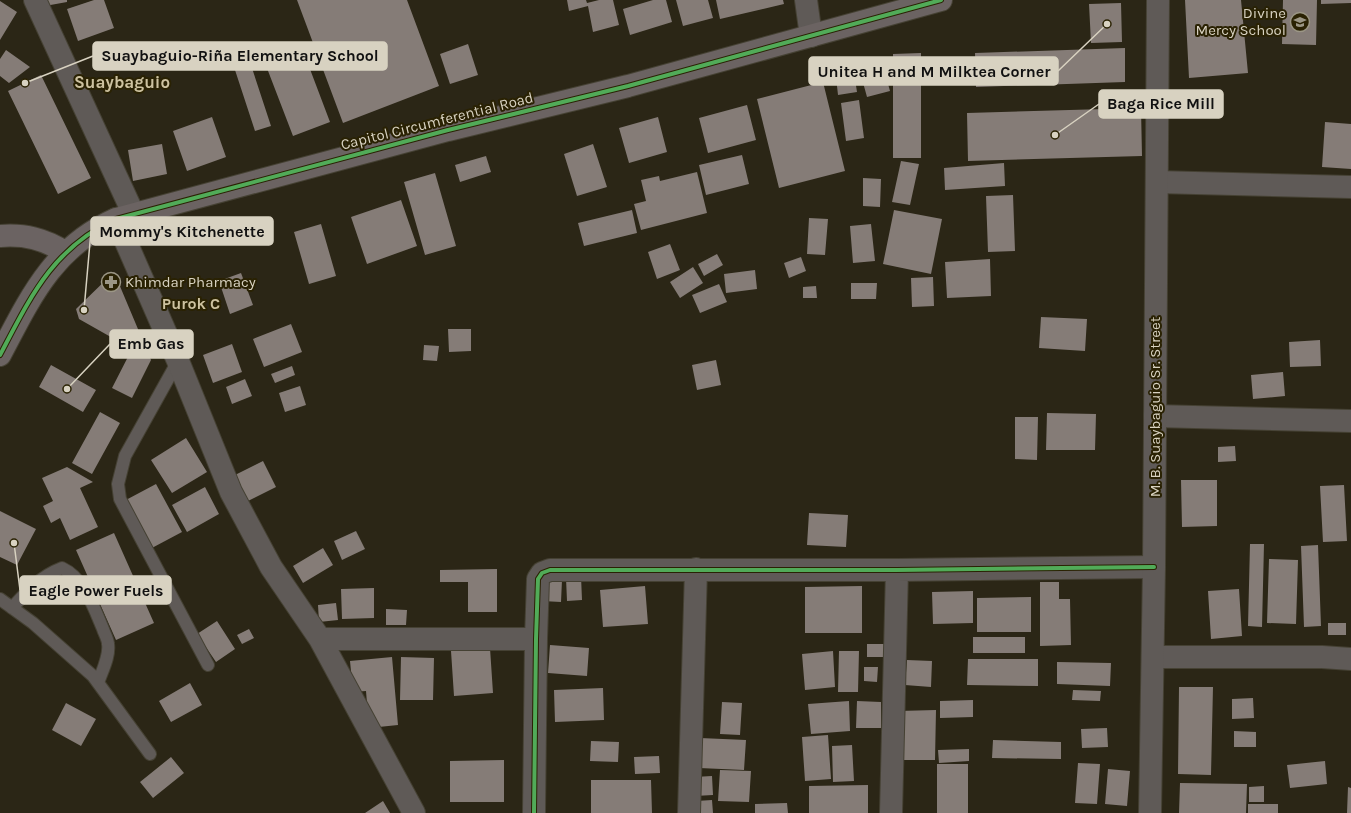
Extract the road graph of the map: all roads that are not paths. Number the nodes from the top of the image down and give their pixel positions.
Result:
1 (35, 0) edge
2 (806, 0) edge
3 (941, 0) edge
4 (1158, 0) edge
5 (910, 4) edge
6 (812, 36) junction
7 (1157, 182) junction
8 (1351, 187) edge
9 (125, 216) junction
10 (0, 236) edge
11 (65, 252) junction
12 (0, 356) edge
13 (178, 361) junction
14 (1155, 416) junction
15 (1351, 421) edge
16 (1154, 567) junction
17 (696, 569) junction
18 (897, 570) junction
19 (0, 599) edge
20 (12, 608) junction
21 (320, 639) junction
22 (536, 639) junction
23 (1153, 657) junction
24 (1351, 659) edge
25 (208, 665) dead end
26 (98, 683) junction
27 (150, 754) dead end
28 (414, 813) edge
29 (534, 813) edge
30 (688, 813) edge
31 (891, 813) edge
32 (1150, 813) edge

1 - 9 street
2 - 6 street
3 - 5 main road, Capitol Circumferential Road
4 - 7 street, M. B. Suaybaguio Sr. Street
5 - 6 main road, Capitol Circumferential Road
6 - 9 main road, Capitol Circumferential Road
7 - 8 street
7 - 14 street, M. B. Suaybaguio Sr. Street
9 - 11 main road, Capitol Circumferential Road
9 - 13 street
10 - 11 main road
11 - 12 main road, Capitol Circumferential Road
13 - 21 street
13 - 25 lane
14 - 15 street
14 - 16 street, M. B. Suaybaguio Sr. Street
16 - 18 street
16 - 23 street, M. B. Suaybaguio Sr. Street
17 - 18 street
17 - 22 street
17 - 30 street
18 - 31 street
19 - 20 lane
20 - 26 lane
20 - 26 lane
21 - 22 street
21 - 28 street
22 - 29 street
23 - 24 street
23 - 32 street, M. B. Suaybaguio Sr. Street
26 - 27 lane

